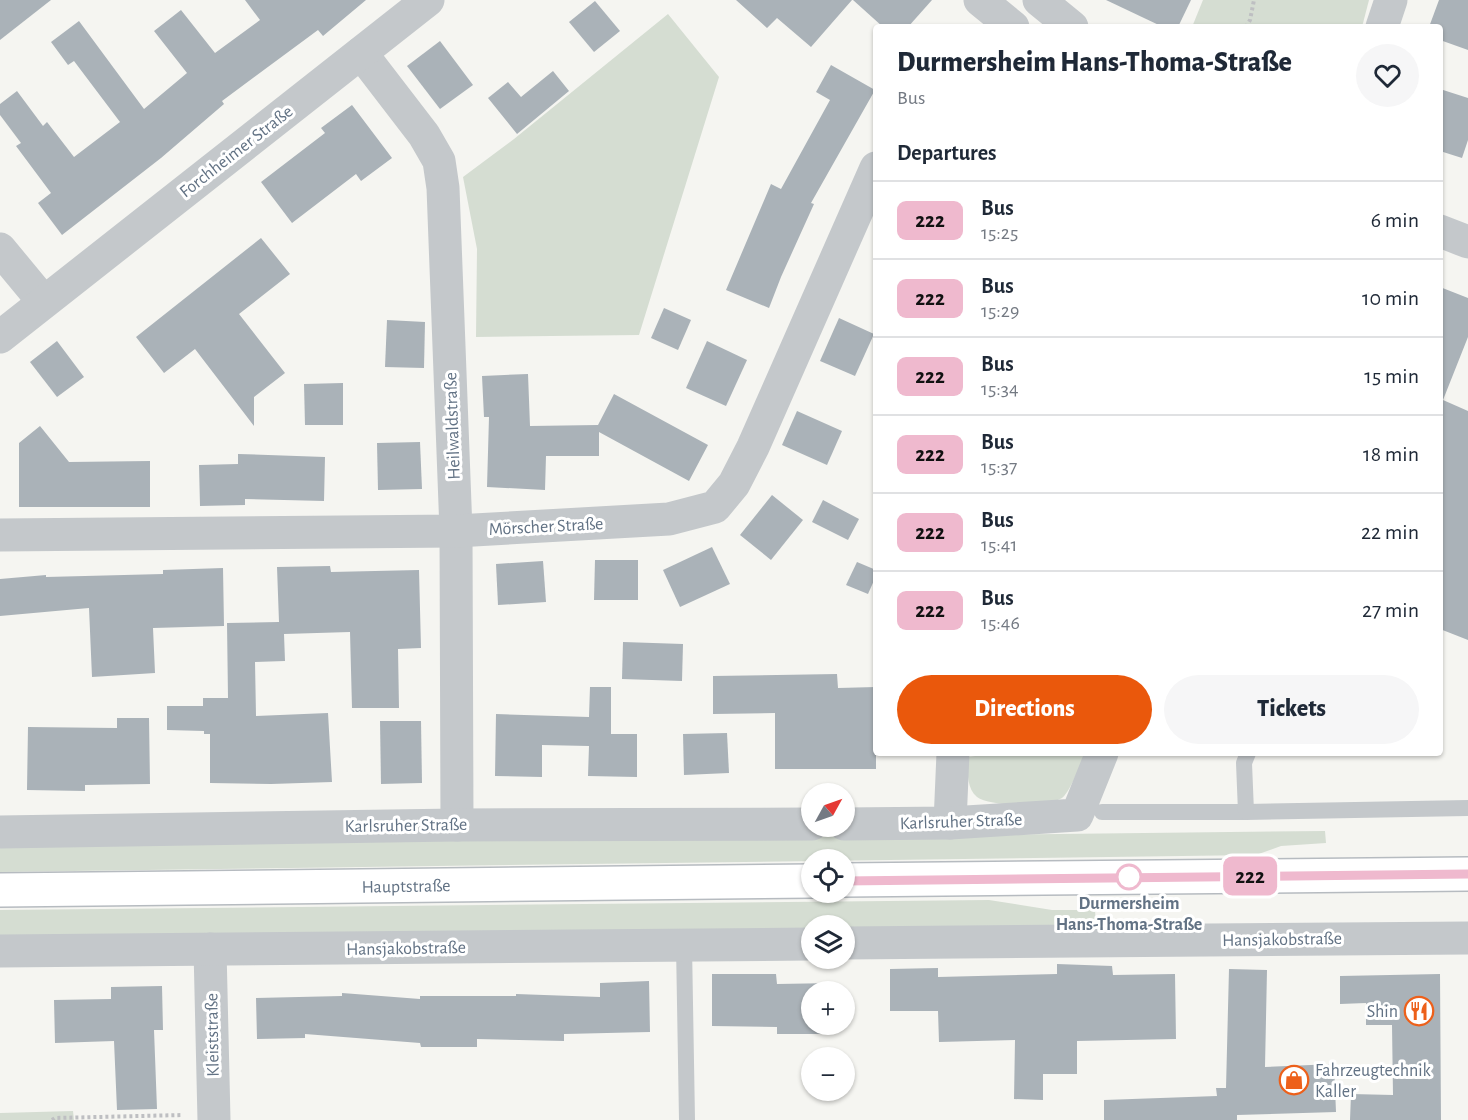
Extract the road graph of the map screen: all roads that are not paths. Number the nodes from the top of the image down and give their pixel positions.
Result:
1 (428, 0) edge
2 (1039, 0) edge
3 (1391, 0) edge
4 (1068, 24) edge
5 (1383, 24) edge
6 (361, 53) junction
7 (873, 175) edge
8 (1443, 232) edge
9 (1468, 242) edge
10 (0, 249) edge
11 (43, 301) junction
12 (0, 336) edge
13 (456, 531) junction
14 (0, 535) edge
15 (953, 756) edge
16 (1101, 756) edge
17 (1247, 756) edge
18 (1468, 808) edge
19 (1246, 812) junction
20 (1089, 813) junction
21 (950, 823) junction
22 (801, 824) edge
23 (855, 824) edge
24 (457, 825) junction
25 (0, 832) edge
26 (1468, 874) edge
27 (855, 880) edge
28 (801, 881) edge
29 (0, 891) edge
30 (1468, 938) edge
31 (855, 943) edge
32 (801, 944) edge
33 (684, 945) junction
34 (210, 950) junction
35 (0, 951) edge
36 (214, 1117) edge
37 (687, 1120) edge

1 - 6 street, Forchheimer Straße
2 - 4 street
3 - 5 street
6 - 11 street, Forchheimer Straße
6 - 13 street, Heilwaldstraße
7 - 13 street, Mörscher Straße
8 - 9 street
10 - 11 street
11 - 12 street, Forchheimer Straße
13 - 14 street, Mörscher Straße
13 - 24 street, Heilwaldstraße
15 - 21 street
16 - 20 street
17 - 19 lane
18 - 19 lane
19 - 20 lane
20 - 21 street, Karlsruher Straße
21 - 23 street, Karlsruher Straße
22 - 24 street, Karlsruher Straße
24 - 25 street, Karlsruher Straße
26 - 27 street
28 - 29 street, Hauptstraße
30 - 31 street, Hansjakobstraße
32 - 33 street, Hansjakobstraße
33 - 34 street, Hansjakobstraße
33 - 37 lane
34 - 35 street, Hansjakobstraße
34 - 36 street, Kleiststraße

